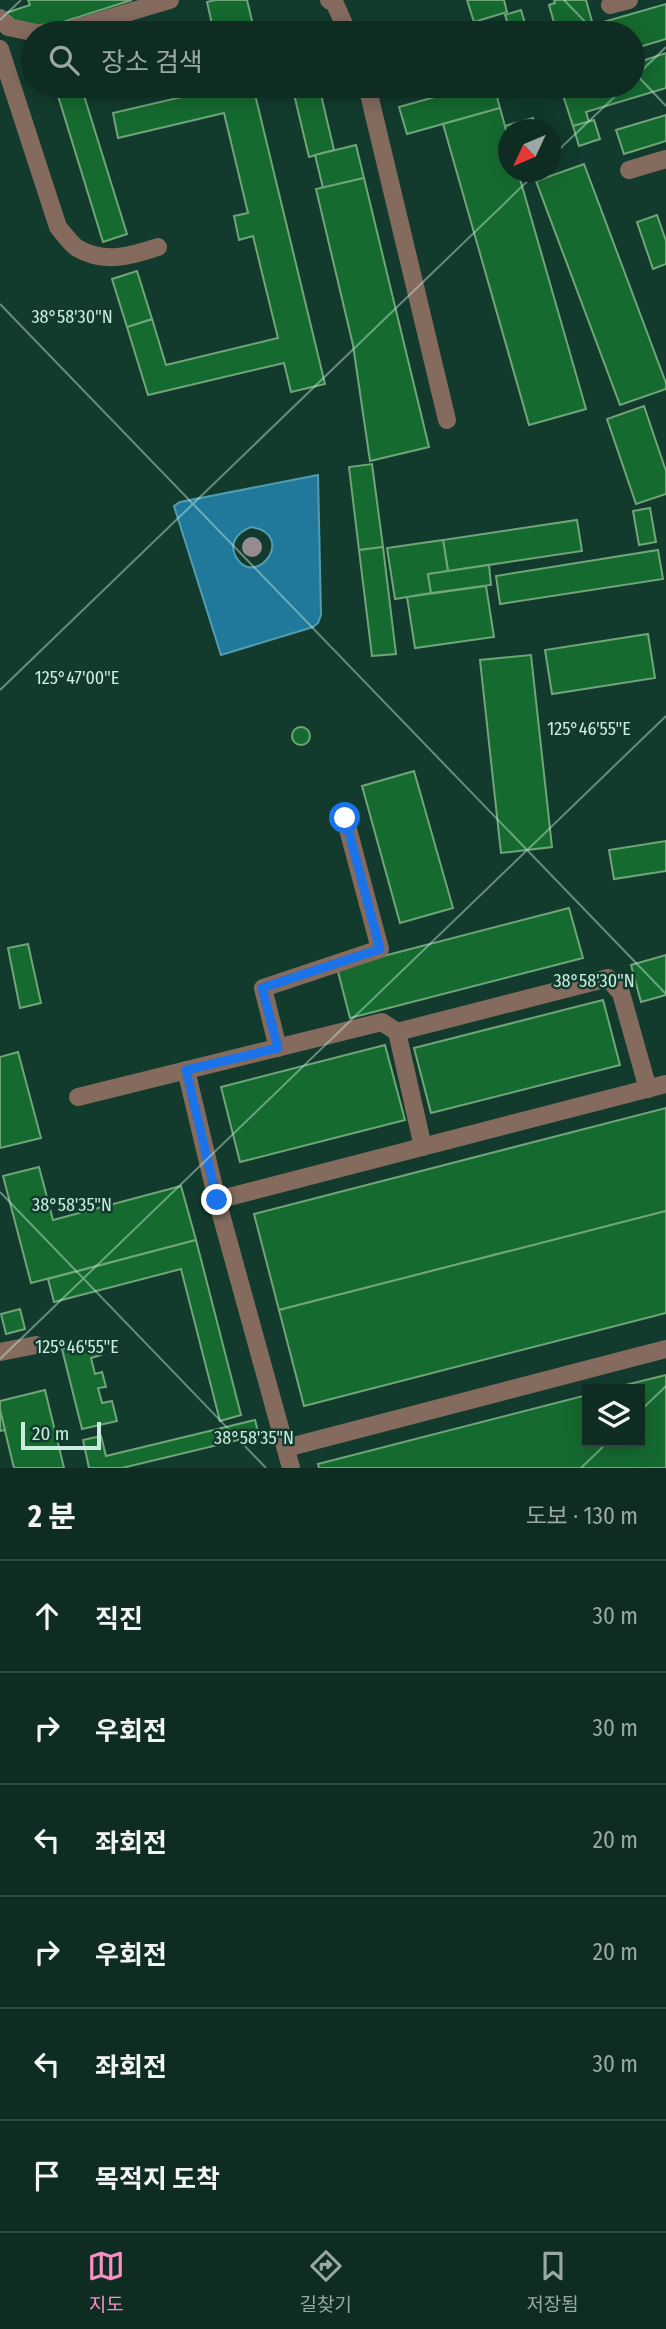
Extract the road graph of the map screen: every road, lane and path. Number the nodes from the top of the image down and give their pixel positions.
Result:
1 (170, 0) edge
2 (329, 0) edge
3 (629, 0) edge
4 (610, 5) dead end
5 (0, 18) edge
6 (100, 21) edge
7 (343, 21) edge
8 (21, 30) edge
9 (0, 49) edge
10 (371, 98) edge
11 (666, 159) edge
12 (629, 170) dead end
13 (158, 247) dead end
14 (447, 420) dead end
15 (345, 818) dead end
16 (397, 1032) junction
17 (278, 1048) junction
18 (186, 1070) junction
19 (666, 1084) edge
20 (648, 1089) junction
21 (78, 1097) dead end
22 (423, 1147) junction
23 (217, 1200) junction
24 (36, 1345) dead end
25 (666, 1349) edge
26 (0, 1352) edge
27 (286, 1448) junction
28 (291, 1468) edge

1 - 6 lane
2 - 7 lane
3 - 4 lane
5 - 8 lane
9 - 13 lane
10 - 14 lane
11 - 12 lane
15 - 17 lane
16 - 17 lane
16 - 20 lane
16 - 22 lane
17 - 18 lane
18 - 21 lane
18 - 23 lane
19 - 20 lane
20 - 22 lane
22 - 23 lane
23 - 27 lane
24 - 26 lane
25 - 27 lane
27 - 28 lane

